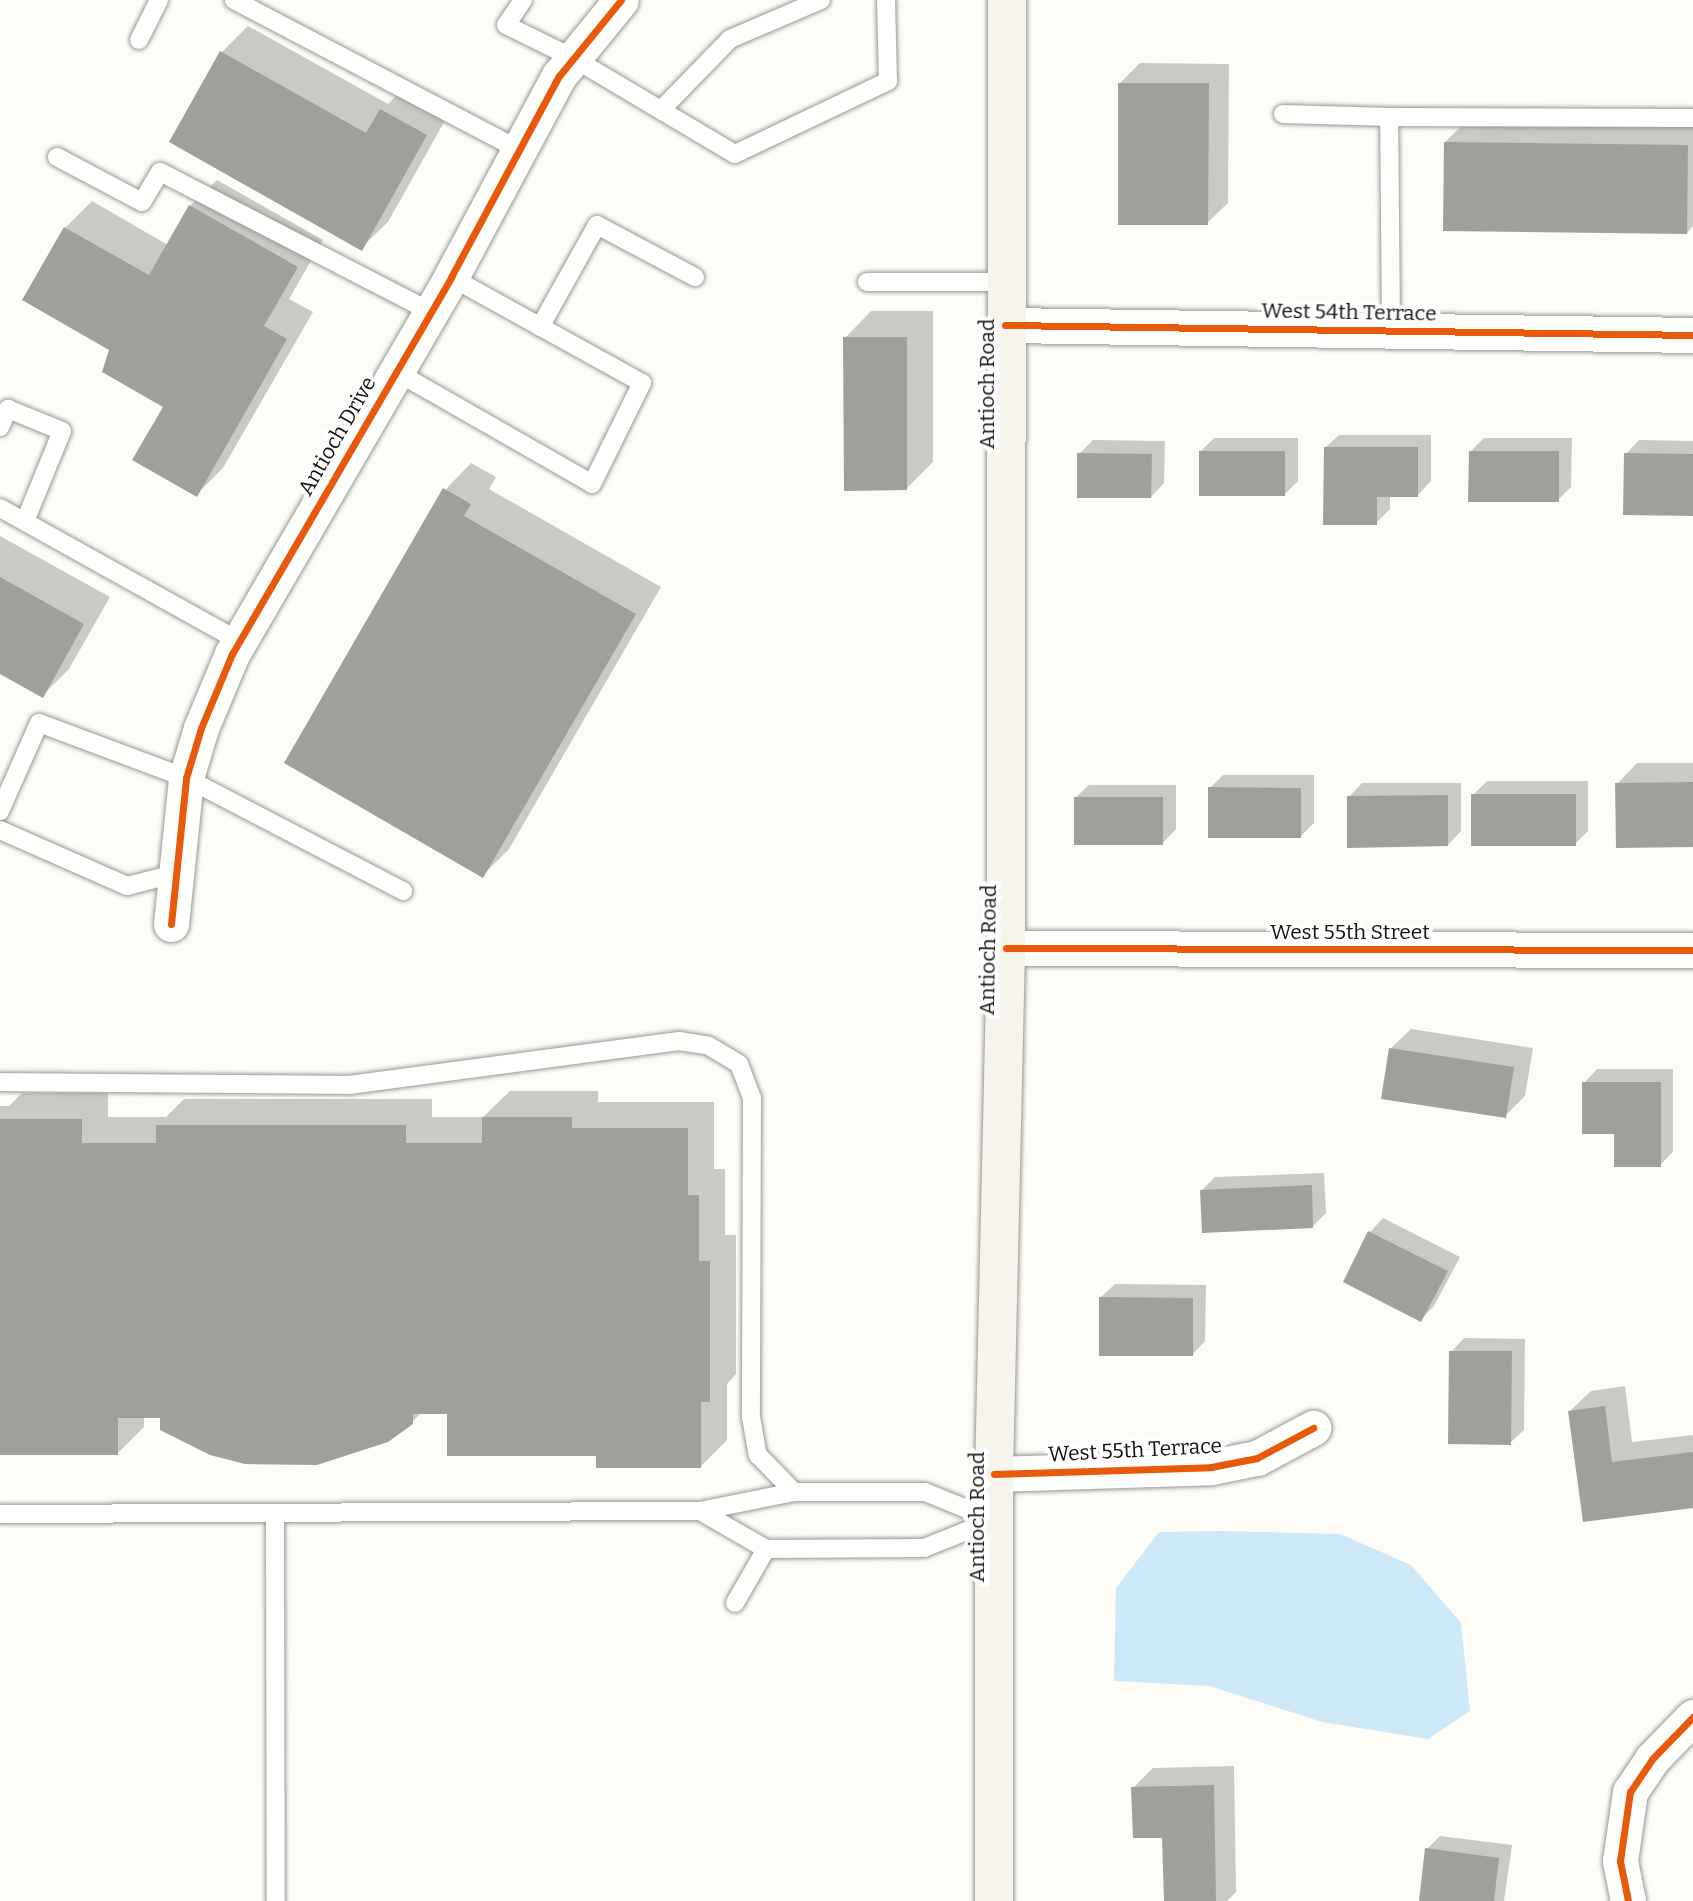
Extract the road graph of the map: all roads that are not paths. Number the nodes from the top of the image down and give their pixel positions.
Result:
1 (159, 0) edge
2 (234, 0) edge
3 (523, 0) edge
4 (621, 0) edge
5 (821, 0) edge
6 (886, 0) edge
7 (1007, 0) edge
8 (139, 40) dead end
9 (573, 58) junction
10 (661, 110) junction
11 (1283, 114) dead end
12 (1389, 117) junction
13 (1693, 118) edge
14 (518, 149) junction
15 (57, 157) dead end
16 (451, 277) junction
17 (695, 277) dead end
18 (867, 282) dead end
19 (1005, 282) junction
20 (431, 312) junction
21 (1005, 325) junction
22 (540, 327) junction
23 (1391, 330) junction
24 (1693, 335) edge
25 (395, 372) junction
26 (0, 427) edge
27 (0, 508) edge
28 (25, 522) junction
29 (239, 641) junction
30 (186, 778) junction
31 (0, 811) edge
32 (0, 830) edge
33 (174, 874) junction
34 (403, 891) dead end
35 (171, 924) dead end
36 (1006, 948) junction
37 (1693, 950) edge
38 (0, 1082) edge
39 (1312, 1428) dead end
40 (994, 1474) junction
41 (794, 1492) junction
42 (700, 1511) junction
43 (275, 1513) junction
44 (0, 1514) edge
45 (994, 1520) junction
46 (766, 1549) junction
47 (735, 1603) dead end
48 (1693, 1717) edge
49 (276, 1901) edge
50 (994, 1901) edge
51 (1628, 1901) edge

1 - 8 lane
2 - 14 lane
3 - 9 lane
4 - 9 street, Antioch Drive
5 - 10 lane
6 - 10 lane
7 - 19 main road, Antioch Road
9 - 10 lane
9 - 14 street, Antioch Drive
11 - 12 lane
12 - 13 lane
12 - 23 lane
14 - 16 street, Antioch Drive
15 - 20 lane
16 - 20 street, Antioch Drive
16 - 22 lane
17 - 22 lane
18 - 19 lane
19 - 21 main road, Antioch Road
20 - 25 street, Antioch Drive
21 - 23 street, West 54th Terrace
21 - 36 main road, Antioch Road
22 - 25 lane
23 - 24 street, West 54th Terrace
25 - 29 street, Antioch Drive
26 - 28 lane
27 - 28 lane
28 - 29 lane
29 - 30 street, Antioch Drive
30 - 31 lane
30 - 33 street, Antioch Drive
30 - 34 lane
32 - 33 lane
33 - 35 street, Antioch Drive
36 - 37 street, West 55th Street
36 - 40 main road, Antioch Road
38 - 41 lane
39 - 40 street, West 55th Terrace
40 - 45 main road, Antioch Road
41 - 42 lane
41 - 45 lane
42 - 43 lane
42 - 46 lane
43 - 44 lane
43 - 49 lane
45 - 46 lane
45 - 50 main road, Antioch Road
46 - 47 lane
48 - 51 street

